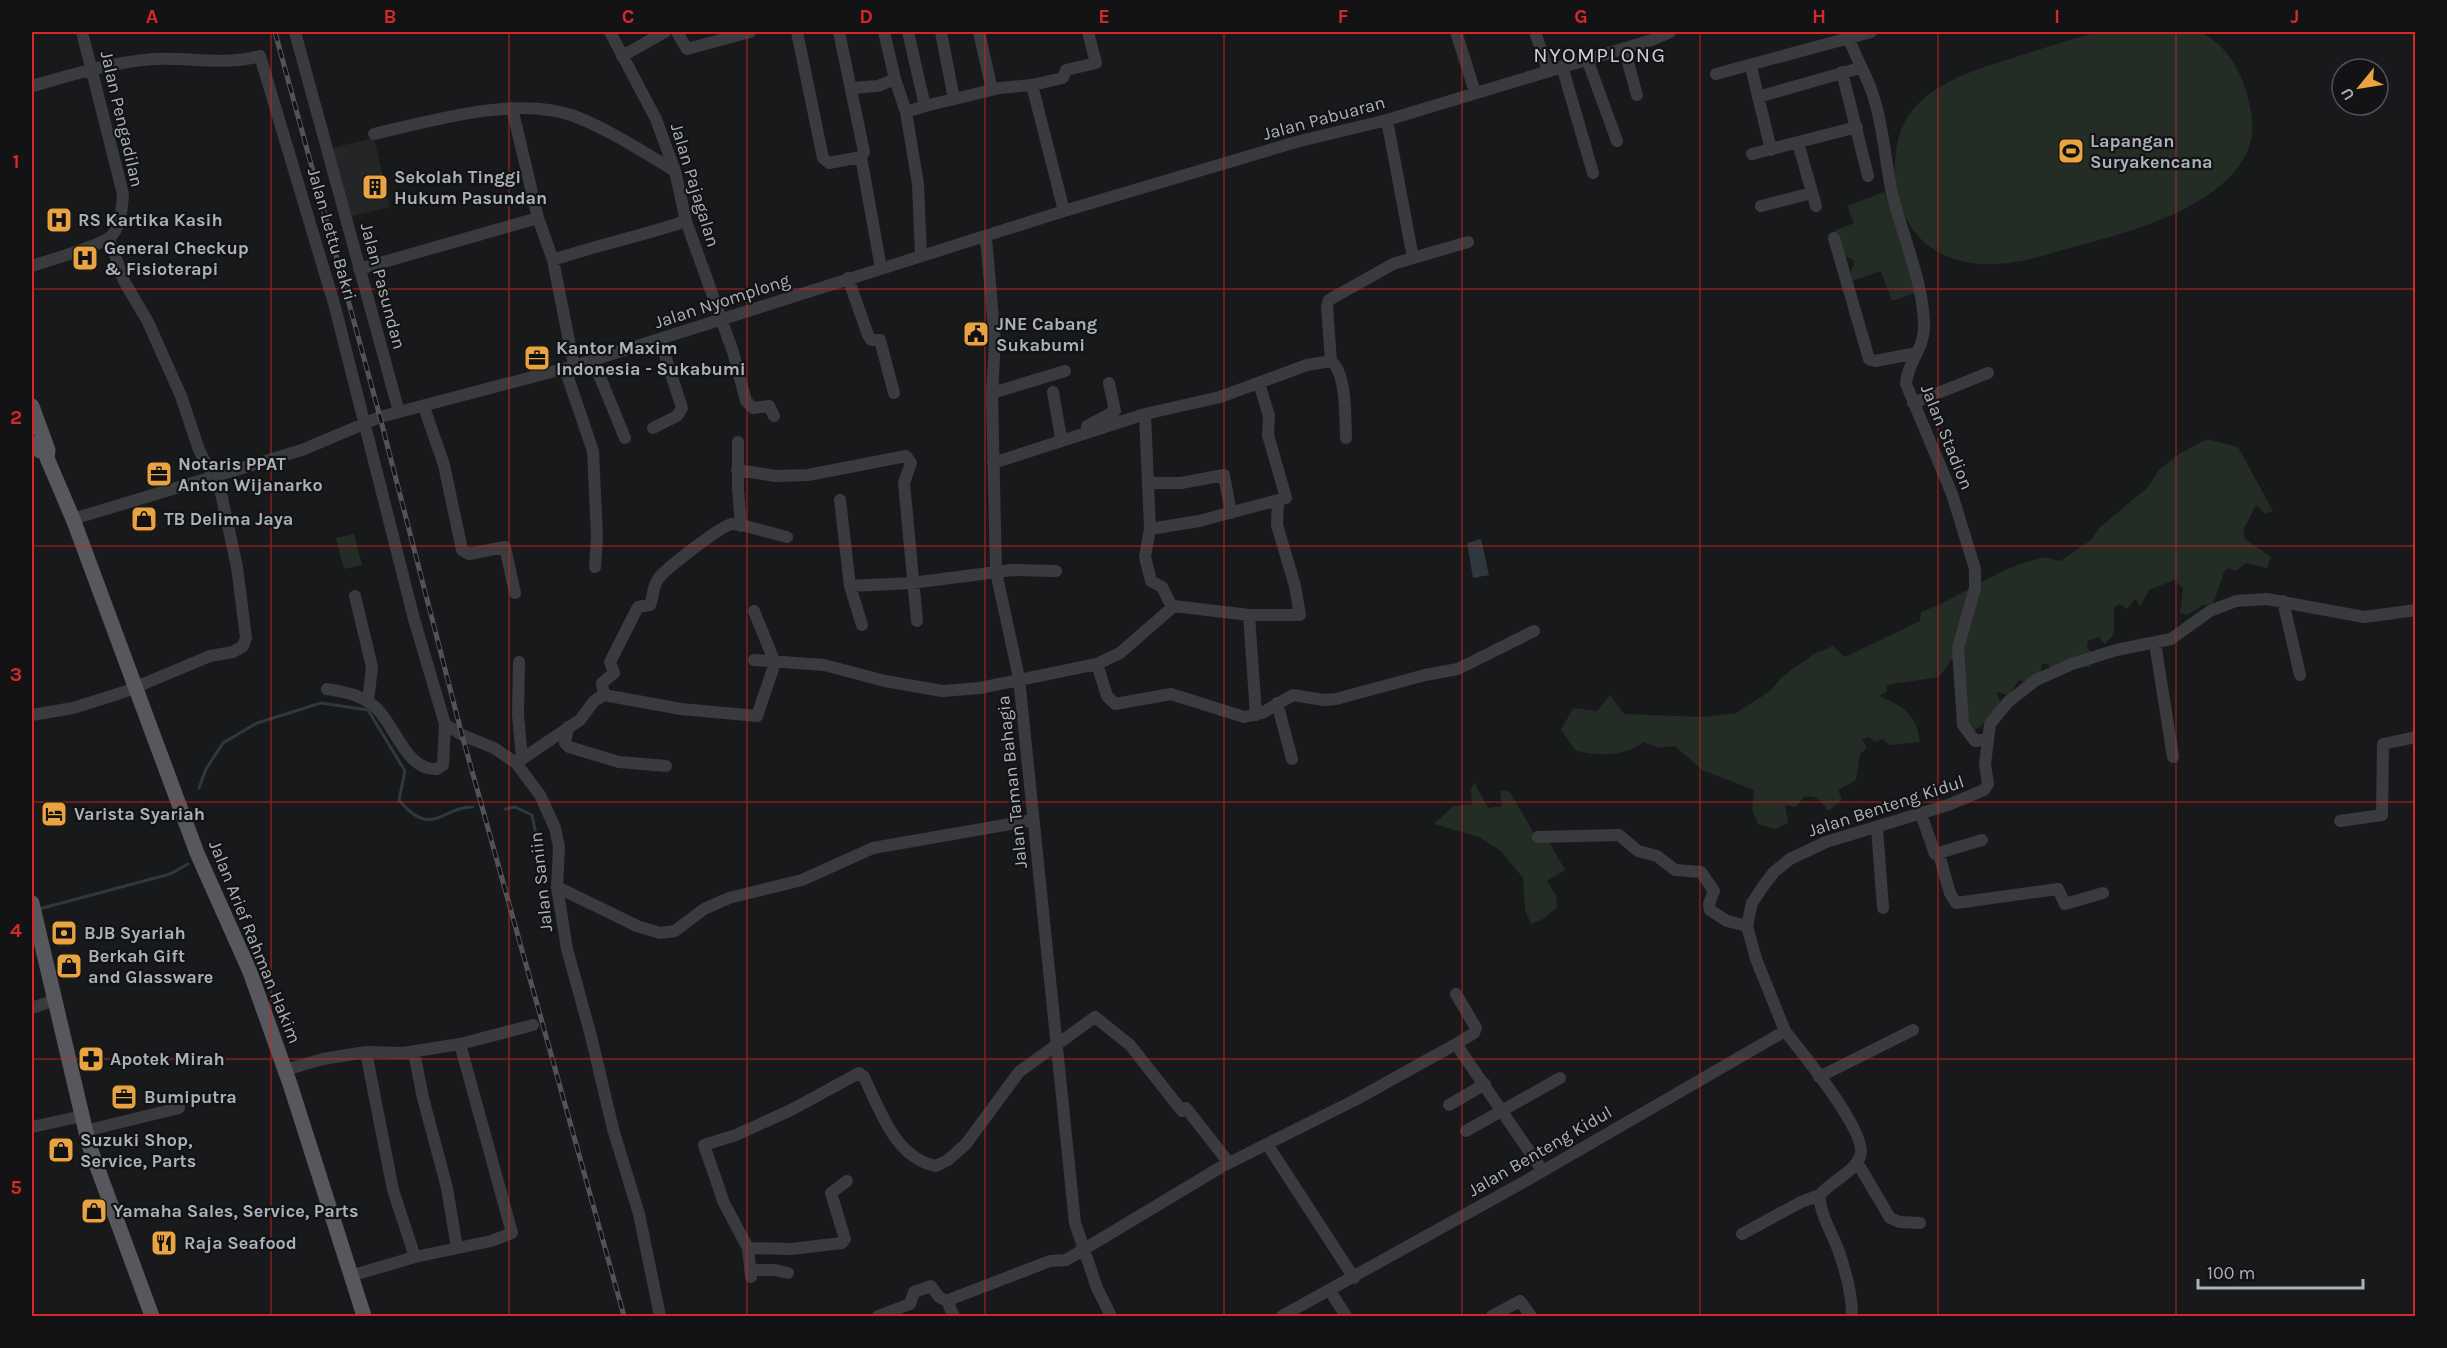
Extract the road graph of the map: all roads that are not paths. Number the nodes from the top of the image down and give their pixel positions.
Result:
1 (82, 32) edge
2 (295, 32) edge
3 (610, 32) edge
4 (665, 32) edge
5 (677, 32) edge
6 (750, 32) edge
7 (797, 32) edge
8 (839, 32) edge
9 (884, 32) edge
10 (908, 32) edge
11 (941, 32) edge
12 (979, 32) edge
13 (1088, 32) edge
14 (1456, 32) edge
15 (1535, 32) edge
16 (1670, 32) edge
17 (1871, 32) edge
18 (1848, 34) edge
19 (1624, 48) junction
20 (622, 56) junction
21 (1587, 59) junction
22 (1562, 66) junction
23 (1751, 66) junction
24 (1860, 68) junction
25 (94, 69) junction
26 (1548, 70) junction
27 (1842, 72) junction
28 (1716, 74) dead end
29 (895, 79) junction
30 (1032, 85) junction
31 (32, 86) edge
32 (852, 88) junction
33 (992, 90) junction
34 (1474, 92) junction
35 (1637, 95) dead end
36 (1758, 97) junction
37 (954, 99) junction
38 (925, 106) junction
39 (512, 108) junction
40 (906, 112) junction
41 (1387, 120) junction
42 (1857, 127) junction
43 (374, 134) dead end
44 (1617, 141) dead end
45 (1798, 143) junction
46 (1771, 150) junction
47 (1752, 154) dead end
48 (861, 157) junction
49 (675, 171) junction
50 (1593, 174) dead end
51 (1868, 176) dead end
52 (1812, 193) junction
53 (1761, 206) dead end
54 (1816, 206) dead end
55 (1065, 212) junction
56 (538, 218) junction
57 (686, 221) junction
58 (109, 238) junction
59 (986, 238) junction
60 (1834, 238) dead end
61 (1468, 243) dead end
62 (921, 256) junction
63 (1413, 258) junction
64 (553, 260) junction
65 (32, 266) edge
66 (359, 268) junction
67 (881, 268) junction
68 (848, 278) junction
69 (722, 320) junction
70 (660, 340) junction
71 (1917, 353) junction
72 (593, 360) junction
73 (1331, 361) junction
74 (569, 367) junction
75 (1065, 371) dead end
76 (1988, 373) dead end
77 (1109, 382) dead end
78 (1259, 383) junction
79 (1053, 392) dead end
80 (894, 393) dead end
81 (992, 393) junction
82 (1912, 403) junction
83 (32, 406) edge
84 (424, 407) junction
85 (399, 412) junction
86 (1145, 414) junction
87 (774, 416) dead end
88 (364, 423) junction
89 (35, 428) edge
90 (653, 428) dead end
91 (624, 438) dead end
92 (1061, 438) junction
93 (1346, 438) dead end
94 (738, 442) dead end
95 (39, 451) edge
96 (993, 461) junction
97 (737, 470) junction
98 (215, 477) junction
99 (1149, 483) junction
100 (840, 500) dead end
101 (1278, 501) junction
102 (1231, 513) junction
103 (73, 519) junction
104 (741, 526) junction
105 (1150, 529) junction
106 (787, 537) dead end
107 (595, 567) dead end
108 (1056, 571) dead end
109 (996, 572) junction
110 (912, 583) junction
111 (850, 586) junction
112 (515, 593) dead end
113 (355, 596) dead end
114 (2283, 601) junction
115 (1172, 607) junction
116 (2415, 610) edge
117 (754, 611) dead end
118 (1249, 615) junction
119 (917, 621) dead end
120 (862, 625) dead end
121 (1534, 631) dead end
122 (2155, 643) junction
123 (754, 660) dead end
124 (519, 662) dead end
125 (775, 663) junction
126 (1097, 664) junction
127 (2300, 675) dead end
128 (1019, 678) junction
129 (134, 686) junction
130 (327, 689) dead end
131 (604, 695) junction
132 (368, 701) junction
133 (1277, 703) junction
134 (1256, 715) junction
135 (32, 716) edge
136 (445, 724) junction
137 (568, 727) junction
138 (2415, 737) edge
139 (1987, 739) junction
140 (2173, 757) dead end
141 (1292, 759) dead end
142 (519, 761) junction
143 (666, 766) dead end
144 (1921, 813) junction
145 (1033, 820) junction
146 (2340, 821) dead end
147 (1877, 828) junction
148 (1538, 837) dead end
149 (1982, 840) dead end
150 (1939, 855) junction
151 (557, 887) junction
152 (2103, 893) dead end
153 (32, 903) edge
154 (1883, 908) dead end
155 (1747, 926) junction
156 (1456, 994) dead end
157 (55, 1000) junction
158 (32, 1008) edge
159 (533, 1025) dead end
160 (1913, 1030) dead end
161 (1785, 1031) junction
162 (1058, 1042) junction
163 (460, 1044) junction
164 (1456, 1044) junction
165 (366, 1052) junction
166 (414, 1052) junction
167 (285, 1070) junction
168 (1819, 1077) junction
169 (1560, 1078) dead end
170 (1485, 1084) junction
171 (1449, 1105) dead end
172 (179, 1108) dead end
173 (1503, 1110) junction
174 (84, 1124) junction
175 (32, 1127) edge
176 (1466, 1131) dead end
177 (1267, 1144) junction
178 (1857, 1162) junction
179 (1228, 1163) junction
180 (1542, 1170) junction
181 (847, 1181) dead end
182 (1820, 1195) junction
183 (1920, 1223) dead end
184 (1742, 1234) dead end
185 (457, 1248) junction
186 (748, 1248) junction
187 (1083, 1251) junction
188 (415, 1257) junction
189 (788, 1273) dead end
190 (350, 1276) junction
191 (1354, 1278) junction
192 (1330, 1291) junction
193 (949, 1302) junction
194 (152, 1317) edge
195 (364, 1317) edge
196 (660, 1317) edge
197 (878, 1317) edge
198 (954, 1317) edge
199 (1111, 1317) edge
200 (1282, 1317) edge
201 (1346, 1317) edge
202 (1492, 1317) edge
203 (1531, 1317) edge
204 (1852, 1317) edge

1 - 25 street, Jalan Pengadilan
2 - 66 street, Jalan Pasundan
3 - 20 street, Jalan Pajagalan
4 - 20 street
5 - 6 street
7 - 48 street
8 - 32 street
9 - 29 street
10 - 38 street
11 - 37 street
12 - 33 street
13 - 30 street
14 - 34 street
15 - 26 street
16 - 19 street, Jalan Pabuaran
17 - 18 street
18 - 23 street
18 - 24 street, Jalan Stadion
19 - 21 street, Jalan Pabuaran
19 - 35 street
20 - 49 street, Jalan Pajagalan
21 - 22 street, Jalan Pabuaran
21 - 44 street
22 - 26 street, Jalan Pabuaran
22 - 50 street
23 - 28 street
23 - 36 street
24 - 27 street
24 - 71 street, Jalan Stadion
25 - 31 street
25 - 58 street, Jalan Pengadilan
25 - 88 street, Jalan Lettu Bakri
26 - 34 street, Jalan Pabuaran
27 - 36 street
27 - 42 street
29 - 32 street
29 - 40 street
30 - 33 street
30 - 55 street
32 - 48 street
33 - 37 street
34 - 41 street, Jalan Pabuaran
36 - 46 street
37 - 38 street
38 - 40 street
39 - 43 street
39 - 49 street
39 - 56 street
40 - 62 street
41 - 55 street, Jalan Pabuaran
41 - 63 street
42 - 45 street
42 - 51 street
45 - 46 street
45 - 52 street
46 - 47 street
48 - 67 street
49 - 57 street, Jalan Pajagalan
52 - 53 street
52 - 54 street
55 - 59 street, Jalan Pabuaran
56 - 64 street
56 - 66 street
57 - 64 street
57 - 69 street, Jalan Pajagalan
58 - 65 street
58 - 98 street
59 - 62 street, Jalan Nyomplong
59 - 81 street, Jalan Taman Bahagia
60 - 71 street
61 - 63 street
62 - 67 street, Jalan Nyomplong
63 - 73 street
64 - 74 street
66 - 85 street, Jalan Pasundan
67 - 68 street, Jalan Nyomplong
68 - 69 street, Jalan Nyomplong
68 - 80 street
69 - 70 street, Jalan Nyomplong
69 - 87 street, Jalan Pajagalan
70 - 72 street, Jalan Nyomplong
70 - 90 street
71 - 82 street, Jalan Stadion
72 - 74 street, Jalan Nyomplong
72 - 91 street
73 - 78 street
73 - 93 street
74 - 84 street, Jalan Nyomplong
74 - 107 street
75 - 81 street
76 - 82 street
77 - 92 street
78 - 86 street
78 - 101 street
79 - 92 street
81 - 96 street, Jalan Taman Bahagia
82 - 139 street, Jalan Stadion
83 - 89 main road, Jalan Arief Rahman Hakim
84 - 85 street, Jalan Nyomplong
84 - 112 street
85 - 88 street
86 - 96 street
86 - 99 street
88 - 98 street
88 - 136 street
89 - 95 main road, Jalan Arief Rahman Hakim
92 - 96 street
94 - 97 street
95 - 103 main road, Jalan Arief Rahman Hakim
96 - 109 street, Jalan Taman Bahagia
97 - 104 street
97 - 110 street
98 - 103 street
98 - 129 street
99 - 102 street
99 - 105 street
100 - 111 street
101 - 102 street
101 - 118 street
102 - 105 street
103 - 129 main road, Jalan Arief Rahman Hakim
104 - 106 street
104 - 131 street
105 - 115 street
108 - 109 street
109 - 110 street
109 - 128 street, Jalan Taman Bahagia
110 - 111 street
110 - 119 street
111 - 120 street
113 - 132 street
114 - 116 street, Jalan Benteng Kidul
114 - 122 street, Jalan Benteng Kidul
114 - 127 street
115 - 118 street
115 - 126 street
117 - 125 street
118 - 134 street
121 - 133 street
122 - 139 street, Jalan Benteng Kidul
122 - 140 street
123 - 125 street
124 - 142 street
125 - 128 street
125 - 131 street
126 - 128 street
126 - 134 street
128 - 145 street, Jalan Taman Bahagia
129 - 135 street
129 - 167 main road, Jalan Arief Rahman Hakim
130 - 132 street
131 - 137 street
132 - 136 street
133 - 134 street
133 - 141 street
136 - 142 street, Jalan Saniin
137 - 142 street
137 - 143 street
138 - 146 street
139 - 144 street, Jalan Benteng Kidul
142 - 151 street, Jalan Saniin
144 - 147 street, Jalan Benteng Kidul
144 - 150 street
145 - 151 street
145 - 162 street, Jalan Taman Bahagia
147 - 154 street
147 - 155 street, Jalan Benteng Kidul
148 - 155 street
149 - 150 street
150 - 152 street
151 - 196 street, Jalan Saniin
153 - 157 main road
155 - 161 street
156 - 164 street
157 - 158 street
157 - 174 main road
159 - 163 street
160 - 168 street
161 - 168 street
161 - 180 street, Jalan Benteng Kidul
162 - 179 street
162 - 186 street
162 - 187 street, Jalan Taman Bahagia
163 - 166 street
163 - 185 street
164 - 170 street
164 - 177 street
165 - 166 street
165 - 167 street
165 - 188 street
166 - 185 street
167 - 190 main road, Jalan Arief Rahman Hakim
168 - 178 street
169 - 173 street
170 - 171 street
170 - 173 street
172 - 174 street
173 - 176 street
173 - 180 street
174 - 175 street
174 - 194 main road
177 - 179 street
177 - 191 street
178 - 182 street
178 - 183 street
179 - 187 street
180 - 191 street, Jalan Benteng Kidul
181 - 186 street
182 - 184 street
182 - 204 street
185 - 188 street
186 - 189 street
187 - 193 street
187 - 199 street, Jalan Taman Bahagia
188 - 190 street
190 - 195 main road, Jalan Arief Rahman Hakim
191 - 192 street, Jalan Benteng Kidul
192 - 200 street, Jalan Benteng Kidul
192 - 201 street
193 - 197 street
193 - 198 street
202 - 203 street

